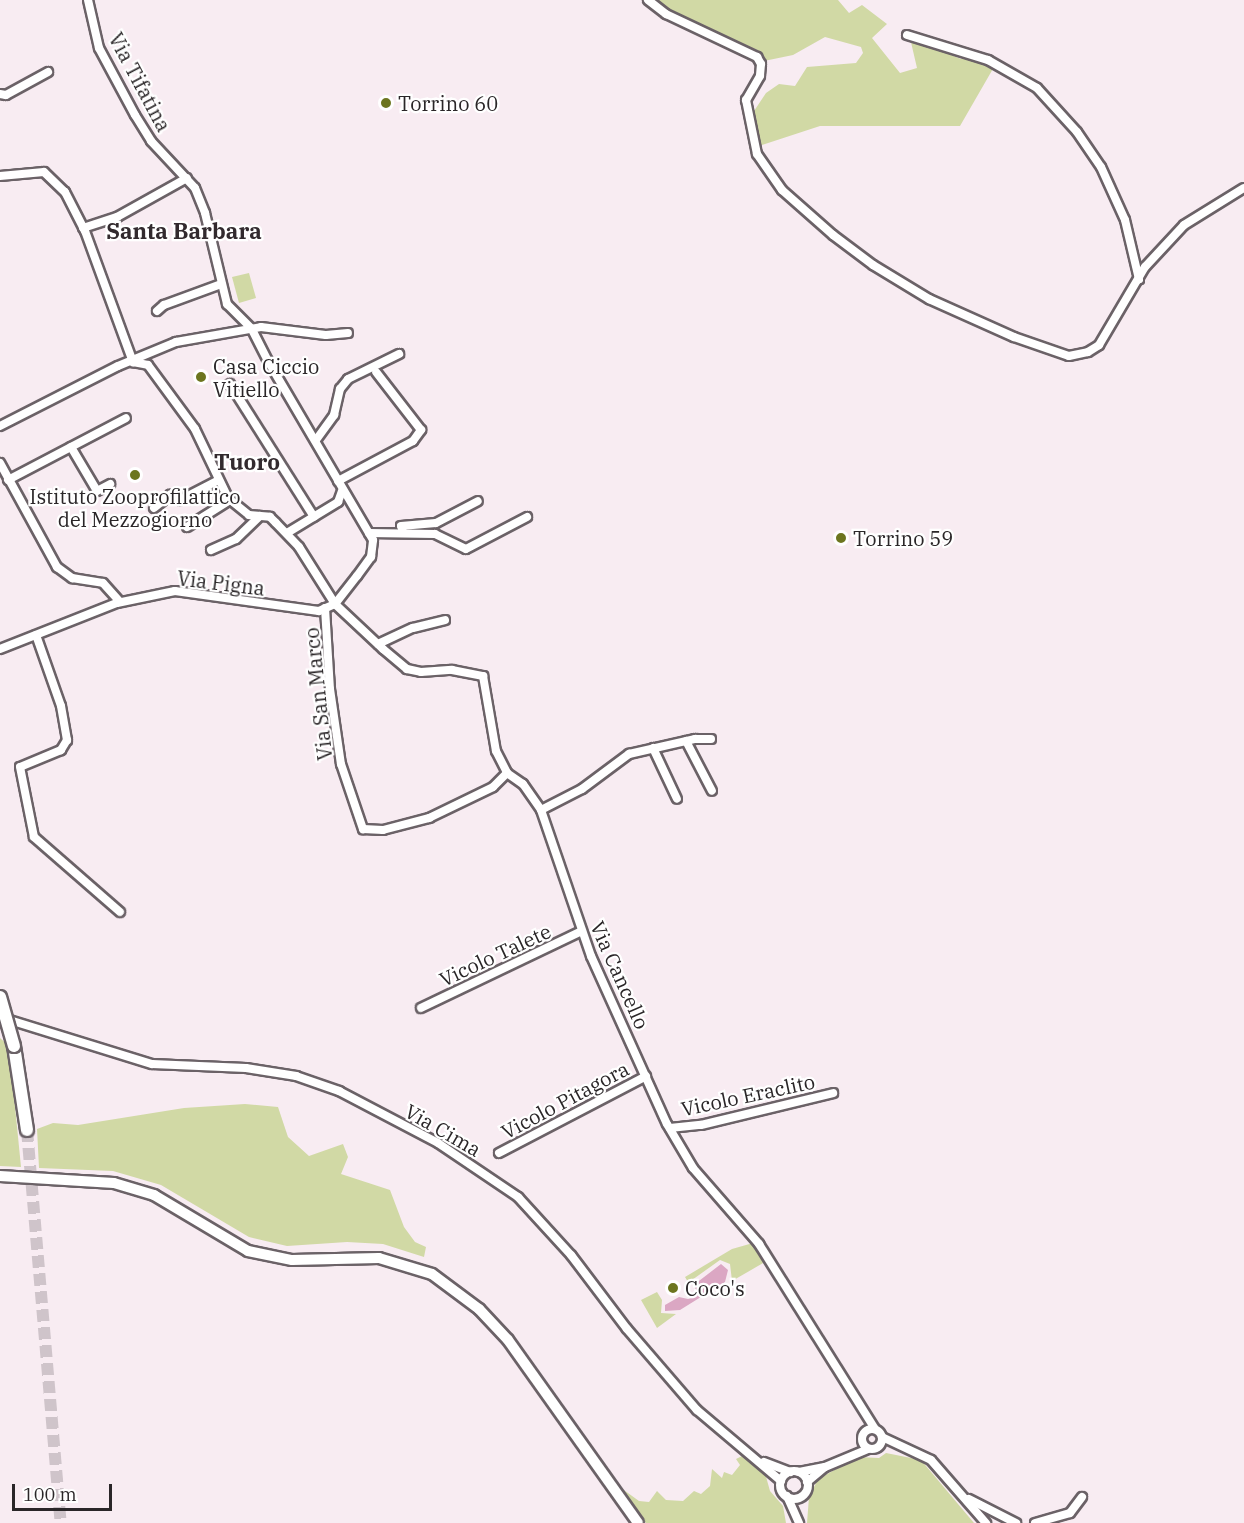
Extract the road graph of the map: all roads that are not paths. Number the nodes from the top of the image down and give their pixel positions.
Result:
1 (88, 0) edge
2 (648, 0) edge
3 (907, 35) dead end
4 (48, 72) dead end
5 (0, 94) edge
6 (0, 175) edge
7 (187, 178) junction
8 (1244, 188) edge
9 (83, 228) junction
10 (1139, 279) junction
11 (221, 284) junction
12 (157, 311) dead end
13 (252, 329) junction
14 (348, 333) dead end
15 (399, 354) dead end
16 (133, 362) junction
17 (376, 372) dead end
18 (230, 384) dead end
19 (126, 418) dead end
20 (0, 426) edge
21 (316, 440) junction
22 (71, 447) junction
23 (0, 463) edge
24 (8, 480) junction
25 (217, 481) junction
26 (338, 481) junction
27 (110, 484) dead end
28 (342, 491) junction
29 (230, 500) junction
30 (478, 501) dead end
31 (154, 508) dead end
32 (260, 516) junction
33 (314, 517) junction
34 (527, 517) dead end
35 (187, 527) dead end
36 (403, 532) junction
37 (287, 533) junction
38 (369, 533) junction
39 (211, 550) dead end
40 (120, 602) junction
41 (335, 604) junction
42 (325, 608) junction
43 (445, 620) dead end
44 (36, 635) junction
45 (378, 644) junction
46 (0, 650) edge
47 (711, 739) dead end
48 (686, 741) junction
49 (653, 748) junction
50 (507, 773) junction
51 (712, 791) dead end
52 (677, 799) dead end
53 (541, 810) junction
54 (120, 912) dead end
55 (582, 931) junction
56 (0, 997) edge
57 (421, 1008) dead end
58 (0, 1017) edge
59 (646, 1076) junction
60 (833, 1093) dead end
61 (670, 1128) junction
62 (27, 1130) tunnel mouth
63 (499, 1153) dead end
64 (0, 1176) edge
65 (868, 1416) junction
66 (875, 1429) junction
67 (864, 1434) junction
68 (882, 1437) junction
69 (880, 1446) junction
70 (900, 1446) junction
71 (868, 1449) junction
72 (850, 1453) junction
73 (761, 1461) junction
74 (825, 1467) junction
75 (795, 1472) junction
76 (781, 1481) junction
77 (807, 1482) junction
78 (958, 1492) junction
79 (803, 1495) junction
80 (787, 1496) junction
81 (1082, 1497) dead end
82 (798, 1521) edge
83 (638, 1523) edge
84 (986, 1523) edge
85 (1016, 1523) edge
86 (1035, 1523) edge

1 - 7 street, Via Tifatina
2 - 10 street
3 - 10 street
4 - 5 street
6 - 9 street
7 - 9 street
7 - 11 street, Via Tifatina
8 - 10 street
9 - 16 street
11 - 12 street
11 - 13 street, Via Tifatina
13 - 14 street
13 - 16 street
13 - 21 street, Via Tifatina
15 - 21 street
16 - 20 street
16 - 25 street
17 - 26 street
18 - 33 street
19 - 22 street
21 - 26 street, Via Tifatina
22 - 24 street
22 - 27 street
23 - 24 street
24 - 40 street
25 - 29 street
25 - 31 street
26 - 28 street, Via Tifatina
28 - 33 street
28 - 38 street, Via Tifatina
29 - 32 street
29 - 35 street
30 - 36 street
32 - 37 street
32 - 39 street
33 - 37 street
34 - 36 street
36 - 38 street
37 - 41 street, Via Cancello
38 - 41 street
40 - 42 street, Via Pigna
40 - 44 street, Via Pigna
41 - 42 street, Via Pigna
41 - 45 street, Via Cancello
42 - 50 street, Via San Marco
43 - 45 street
44 - 46 street, Via Pigna
44 - 54 street
45 - 50 street, Via Cancello
47 - 48 street
48 - 49 street
48 - 51 street
49 - 52 street
49 - 53 street
50 - 53 street, Via Cancello
53 - 55 street, Via Cancello
55 - 57 street, Vicolo Talete
55 - 59 street, Via Cancello
56 - 62 highway, bridge
58 - 73 street, Via Cima
59 - 61 street, Via Cancello
59 - 63 street, Vicolo Pitagora
60 - 61 street, Vicolo Eraclito
61 - 65 street, Via Cancello
64 - 83 main road
65 - 66 street, Via Cancello
65 - 67 street
66 - 67 street
66 - 68 street, Via Cancello
67 - 71 street
67 - 72 street
68 - 69 street
68 - 70 street
69 - 70 street
69 - 71 street
70 - 78 street
71 - 72 street
72 - 74 street
73 - 75 street, Via Cima
73 - 76 street, Via Cima
74 - 75 street
74 - 77 street
75 - 76 street
75 - 77 street
76 - 80 street, Via Cima
77 - 79 street, Via Cima
78 - 84 street
78 - 85 street
79 - 80 street
79 - 82 street, Via Cima
80 - 82 street, Via Cima
81 - 86 street

